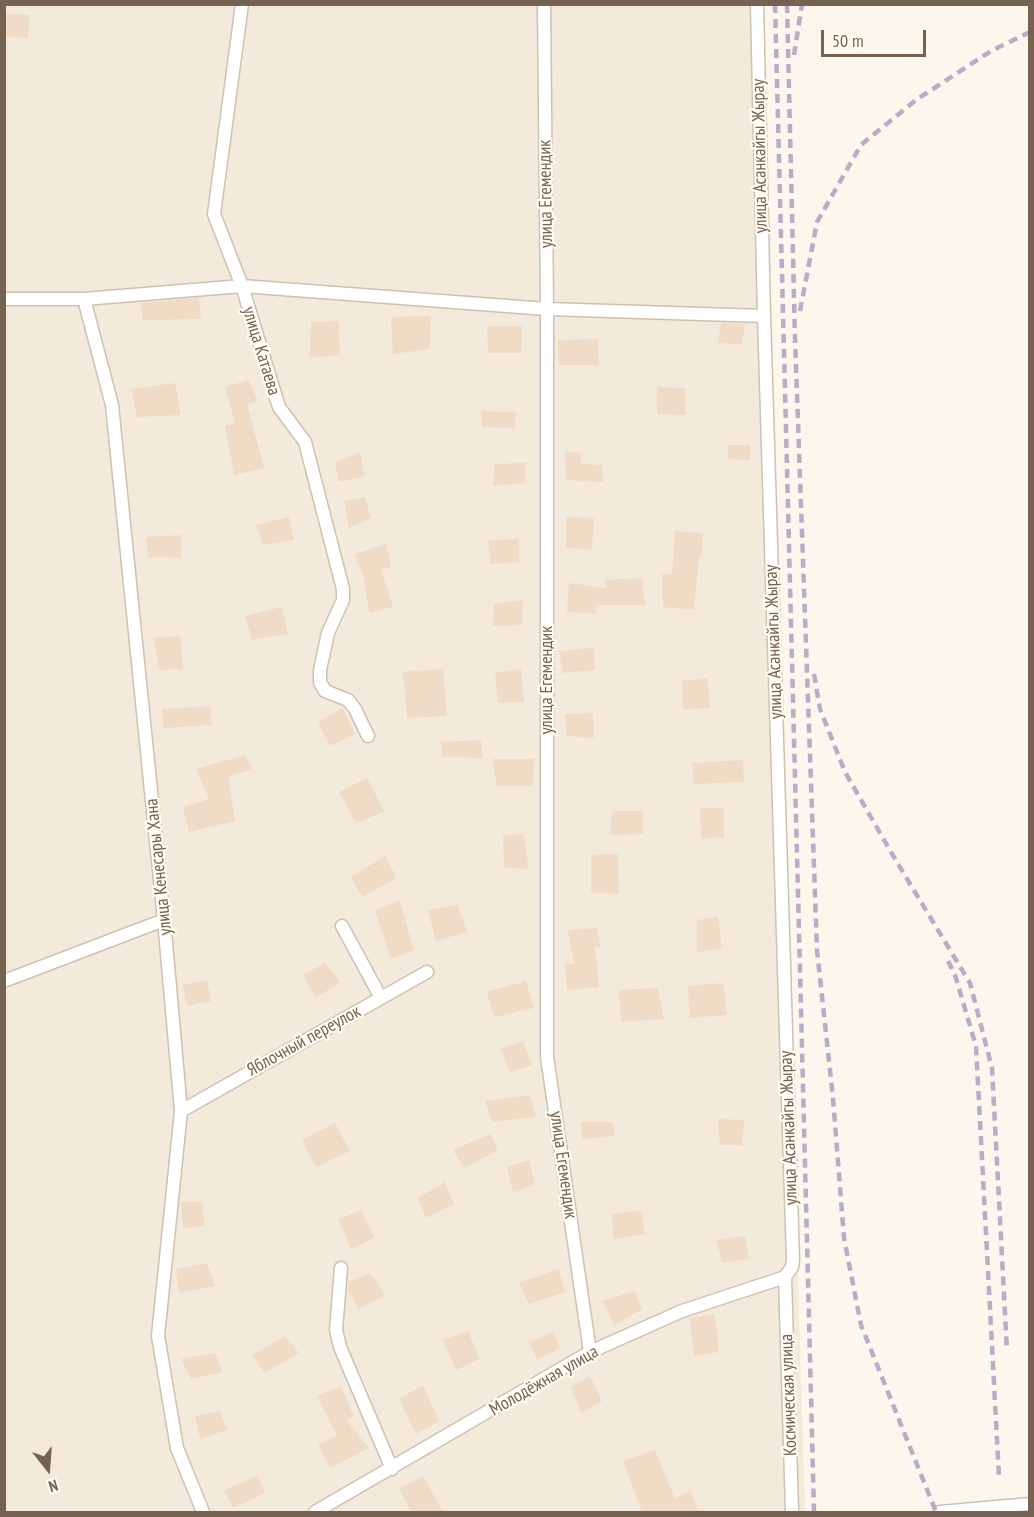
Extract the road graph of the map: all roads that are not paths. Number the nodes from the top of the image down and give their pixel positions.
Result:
1 (242, 4) edge
2 (544, 4) edge
3 (757, 4) edge
4 (242, 286) junction
5 (4, 299) edge
6 (84, 299) junction
7 (547, 309) junction
8 (764, 316) junction
9 (368, 736) dead end
10 (165, 920) junction
11 (342, 926) dead end
12 (428, 972) dead end
13 (4, 981) edge
14 (381, 998) junction
15 (181, 1111) junction
16 (341, 1268) dead end
17 (786, 1277) junction
18 (590, 1352) junction
19 (392, 1469) junction
20 (1029, 1504) edge
21 (203, 1512) edge
22 (315, 1512) edge
23 (792, 1512) edge
24 (940, 1512) edge

1 - 4 street, улица Катаева
2 - 7 street, улица Егемендик
3 - 8 street, улица Асанкайгы Жырау
4 - 6 street
4 - 7 street
4 - 9 street, улица Катаева
5 - 6 street
6 - 10 street, улица Кенесары Хана
7 - 8 street
7 - 18 street, улица Егемендик
8 - 17 street, улица Асанкайгы Жырау
10 - 13 street
10 - 15 street, улица Кенесары Хана
11 - 14 street
12 - 14 street, Яблочный переулок
14 - 15 street, Яблочный переулок
15 - 21 street, улица Кенесары Хана
16 - 19 street
17 - 18 street, Молодёжная улица
17 - 23 street, Космическая улица
18 - 19 street, Молодёжная улица
19 - 22 street, Молодёжная улица
20 - 24 street

